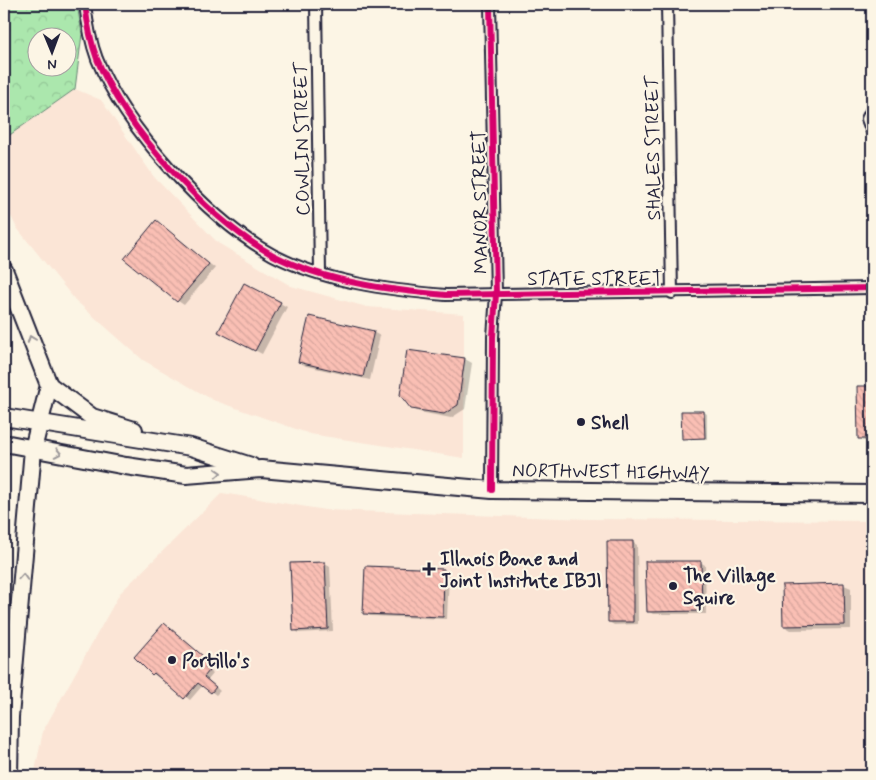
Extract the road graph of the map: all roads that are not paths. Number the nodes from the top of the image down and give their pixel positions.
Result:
1 (85, 4) edge
2 (316, 4) edge
3 (490, 4) edge
4 (667, 4) edge
5 (872, 109) edge
6 (872, 132) edge
7 (4, 270) edge
8 (320, 274) junction
9 (872, 288) edge
10 (672, 293) junction
11 (496, 294) junction
12 (48, 385) junction
13 (4, 417) edge
14 (38, 424) junction
15 (4, 443) edge
16 (191, 447) junction
17 (33, 449) junction
18 (261, 469) junction
19 (492, 490) junction
20 (872, 494) edge
21 (9, 776) edge

1 - 8 street, STATE STREET
2 - 8 street, COWLIN STREET
3 - 11 street, MANOR STREET
4 - 10 street, SHALES STREET
5 - 6 street
12 -> 7 main road
8 - 11 street, STATE STREET
9 - 10 street, STATE STREET
10 - 11 street, STATE STREET
11 - 19 street, MANOR STREET
12 - 14 main road
12 - 16 main road
13 - 14 main road, NORTHWEST HIGHWAY
14 - 16 main road, NORTHWEST HIGHWAY
14 - 17 main road
15 - 17 main road, NORTHWEST HIGHWAY
16 - 18 main road, NORTHWEST HIGHWAY
17 -> 18 main road, NORTHWEST HIGHWAY
21 -> 17 main road
18 - 19 main road, NORTHWEST HIGHWAY
19 - 20 main road, NORTHWEST HIGHWAY

